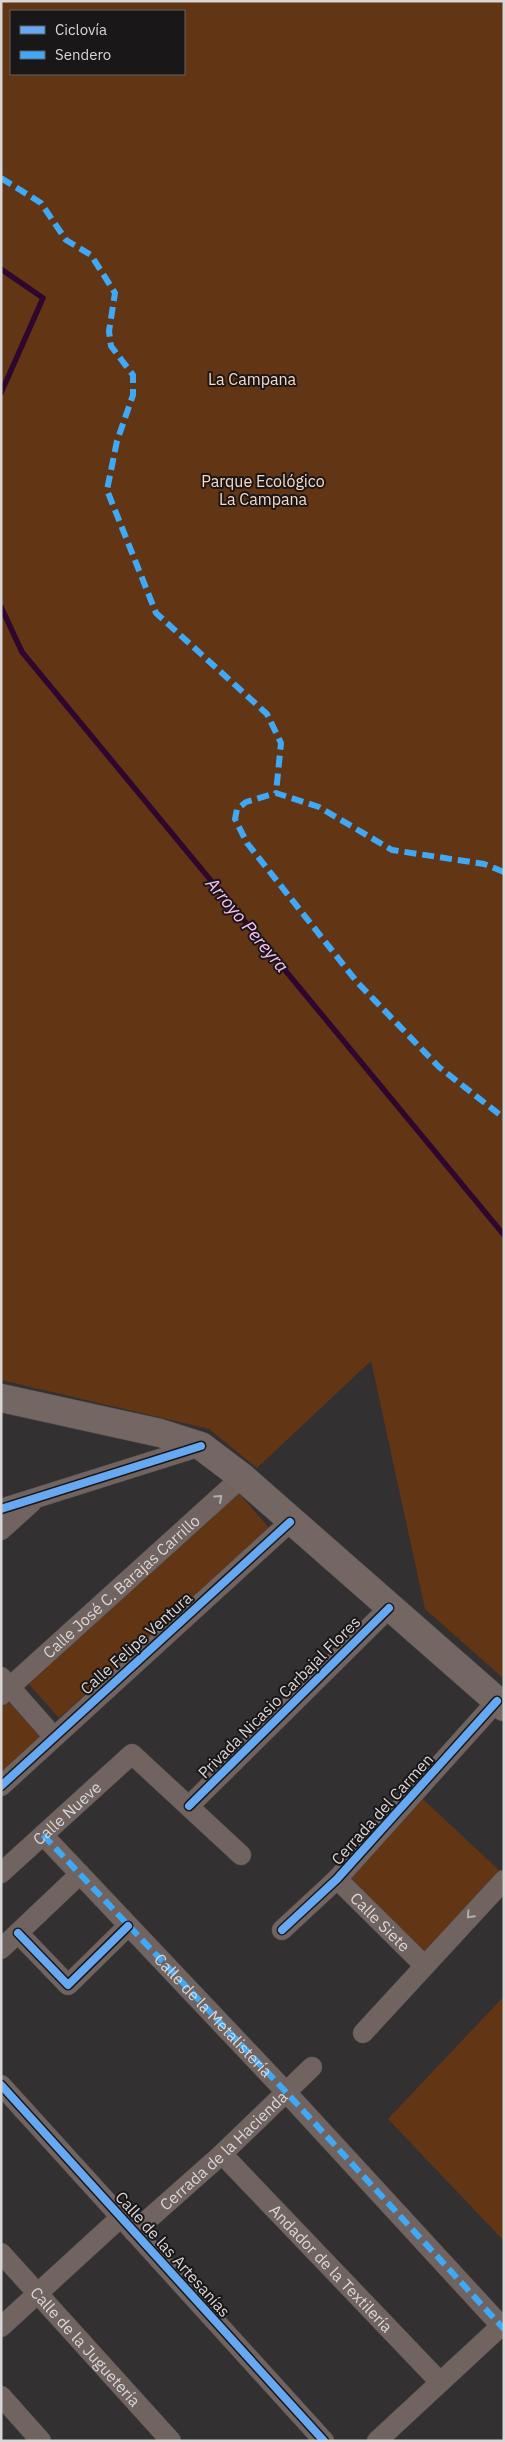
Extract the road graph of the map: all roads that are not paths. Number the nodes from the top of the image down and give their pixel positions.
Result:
1 (1, 1398) edge
2 (201, 1446) junction
3 (242, 1477) junction
4 (35, 1499) junction
5 (1, 1509) edge
6 (290, 1522) junction
7 (1, 1530) edge
8 (389, 1608) junction
9 (4, 1686) edge
10 (500, 1704) edge
11 (54, 1737) junction
12 (1, 1786) edge
13 (189, 1806) junction
14 (43, 1835) junction
15 (241, 1855) dead end
16 (1, 1873) edge
17 (80, 1874) junction
18 (337, 1879) junction
19 (504, 1880) edge
20 (128, 1926) junction
21 (282, 1930) dead end
22 (18, 1934) junction
23 (1, 1949) edge
24 (424, 1965) junction
25 (363, 2032) dead end
26 (312, 2067) dead end
27 (1, 2085) edge
28 (286, 2092) junction
29 (222, 2154) junction
30 (128, 2225) junction
31 (1, 2253) edge
32 (37, 2294) junction
33 (1, 2327) edge
34 (502, 2328) edge
35 (440, 2382) junction
36 (1, 2396) edge
37 (41, 2441) edge
38 (171, 2441) edge
39 (324, 2441) edge
40 (377, 2441) edge

1 - 2 main road
2 - 3 main road
2 - 4 street
3 - 6 main road
9 -> 3 street, Calle José C. Barajas Carrillo
4 - 5 street
4 - 7 street
6 - 8 main road
6 - 11 street, Calle Felipe Ventura
8 - 10 main road
8 - 13 street, Privada Nicasio Carbajal Flores
9 - 11 street
10 - 18 street, Cerrada del Carmen
11 - 12 street, Calle Felipe Ventura
13 - 14 street, Calle Nueve
13 - 15 street
14 - 16 street, Calle Nueve
14 - 17 street, Calle de la Metalistería
17 - 20 street, Calle de la Metalistería
17 - 22 street
18 - 21 street, Cerrada del Carmen
18 - 24 street, Calle Siete
19 -> 24 street
20 - 22 street
20 - 28 street, Calle de la Metalistería
22 - 23 street
24 - 25 street
26 - 28 street, Cerrada de la Hacienda
27 - 30 street, Calle de las Artesanías
28 - 29 street, Cerrada de la Hacienda
28 - 34 street, Calle de la Metalistería
29 - 30 street, Cerrada de la Hacienda
29 - 35 street, Andador de la Textilería
30 - 32 street, Cerrada de la Hacienda
30 - 39 street, Calle de las Artesanías
31 - 32 street, Calle de la Juguetería
32 - 33 street, Cerrada de la Hacienda
32 - 38 street, Calle de la Juguetería
34 - 35 street
35 - 40 street
36 - 37 street

